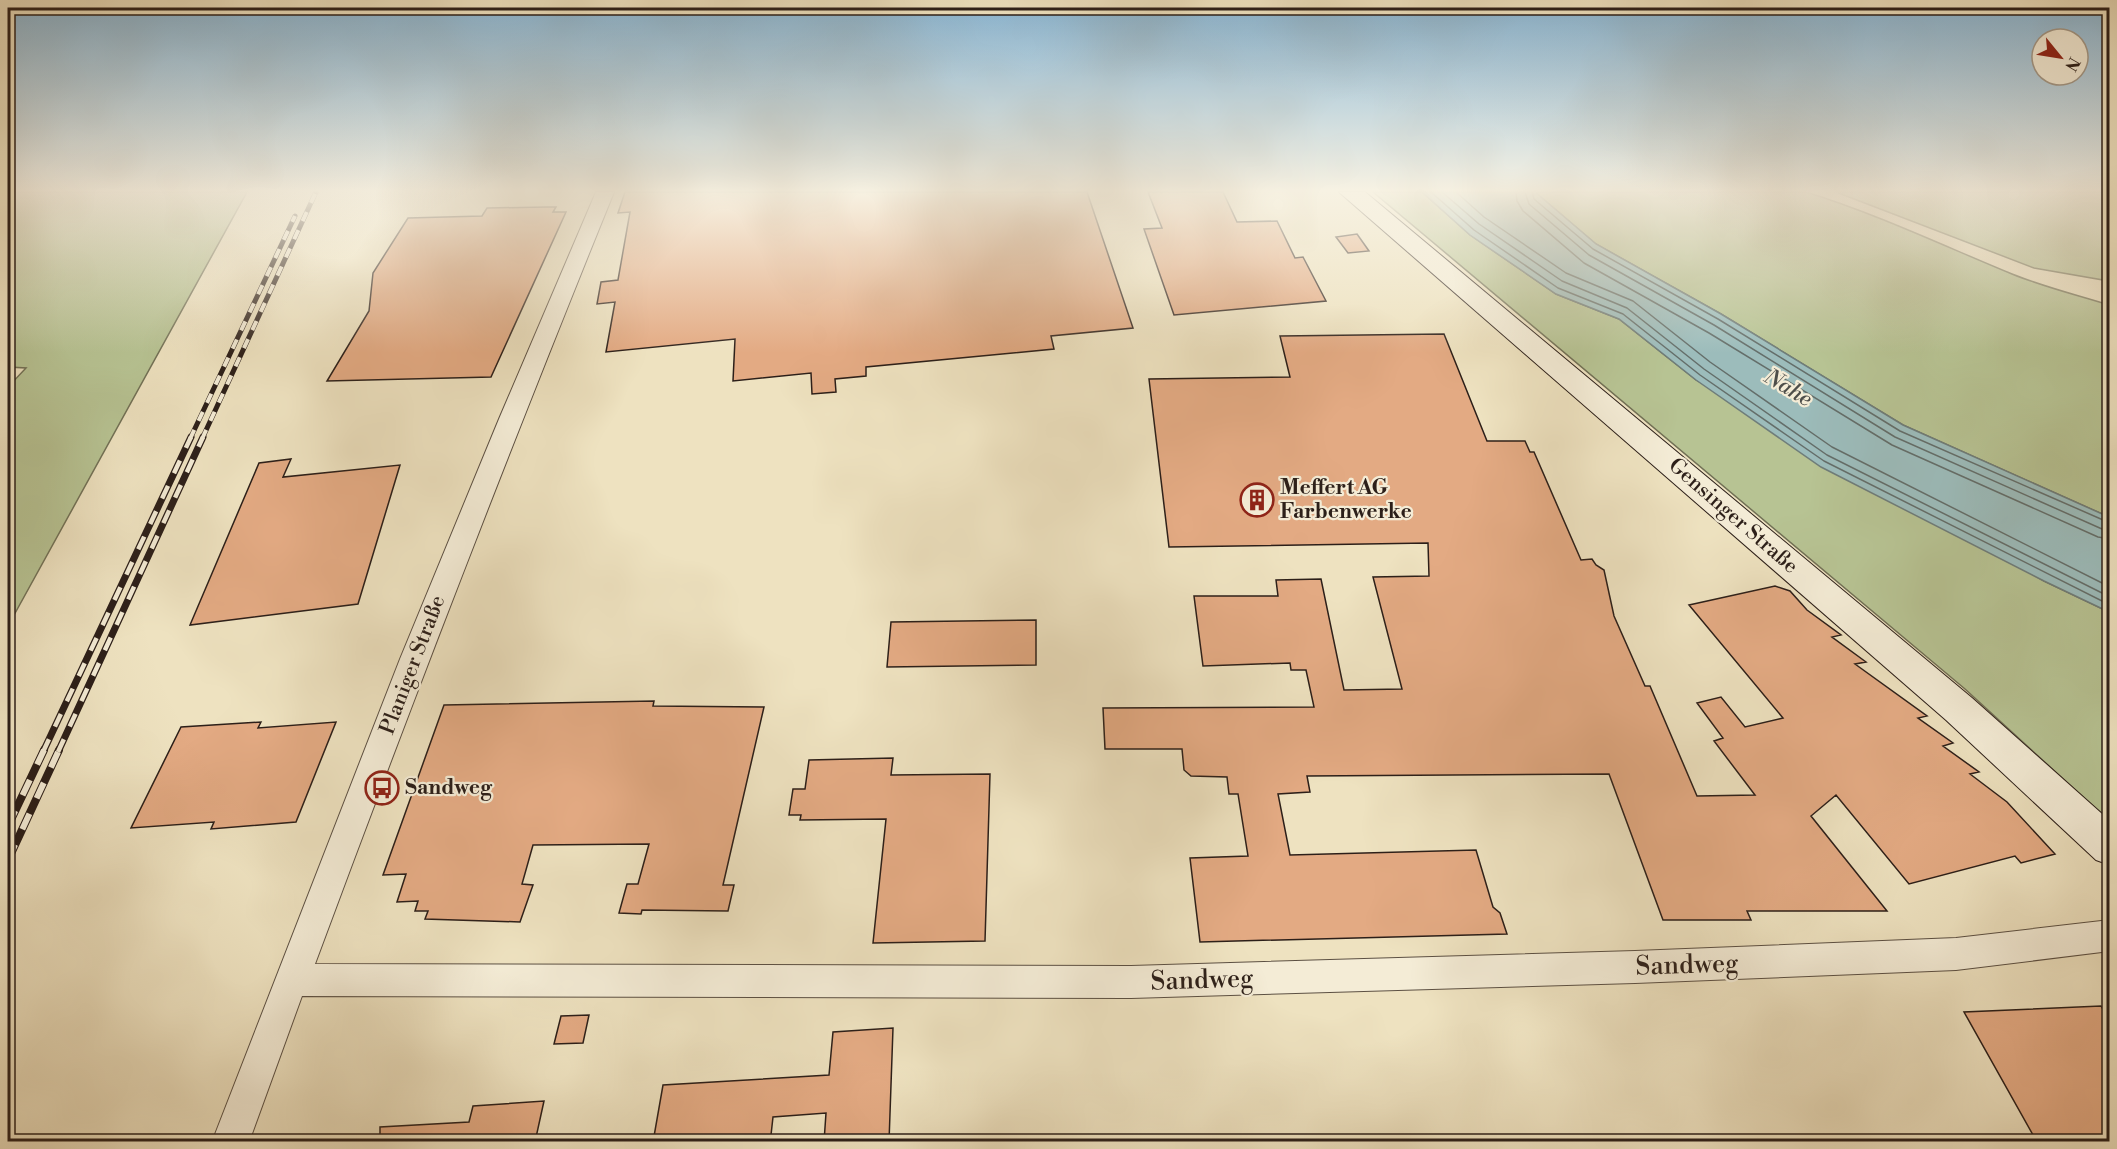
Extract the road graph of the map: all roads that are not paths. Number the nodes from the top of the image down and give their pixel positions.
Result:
1 (583, 246) edge
2 (1414, 246) edge
3 (2109, 847) edge
4 (2109, 935) edge
5 (292, 980) junction
6 (230, 1142) edge

1 - 5 street, Planiger Straße
2 - 3 street, Gensinger Straße
4 - 5 street, Sandweg
5 - 6 street, Planiger Straße

